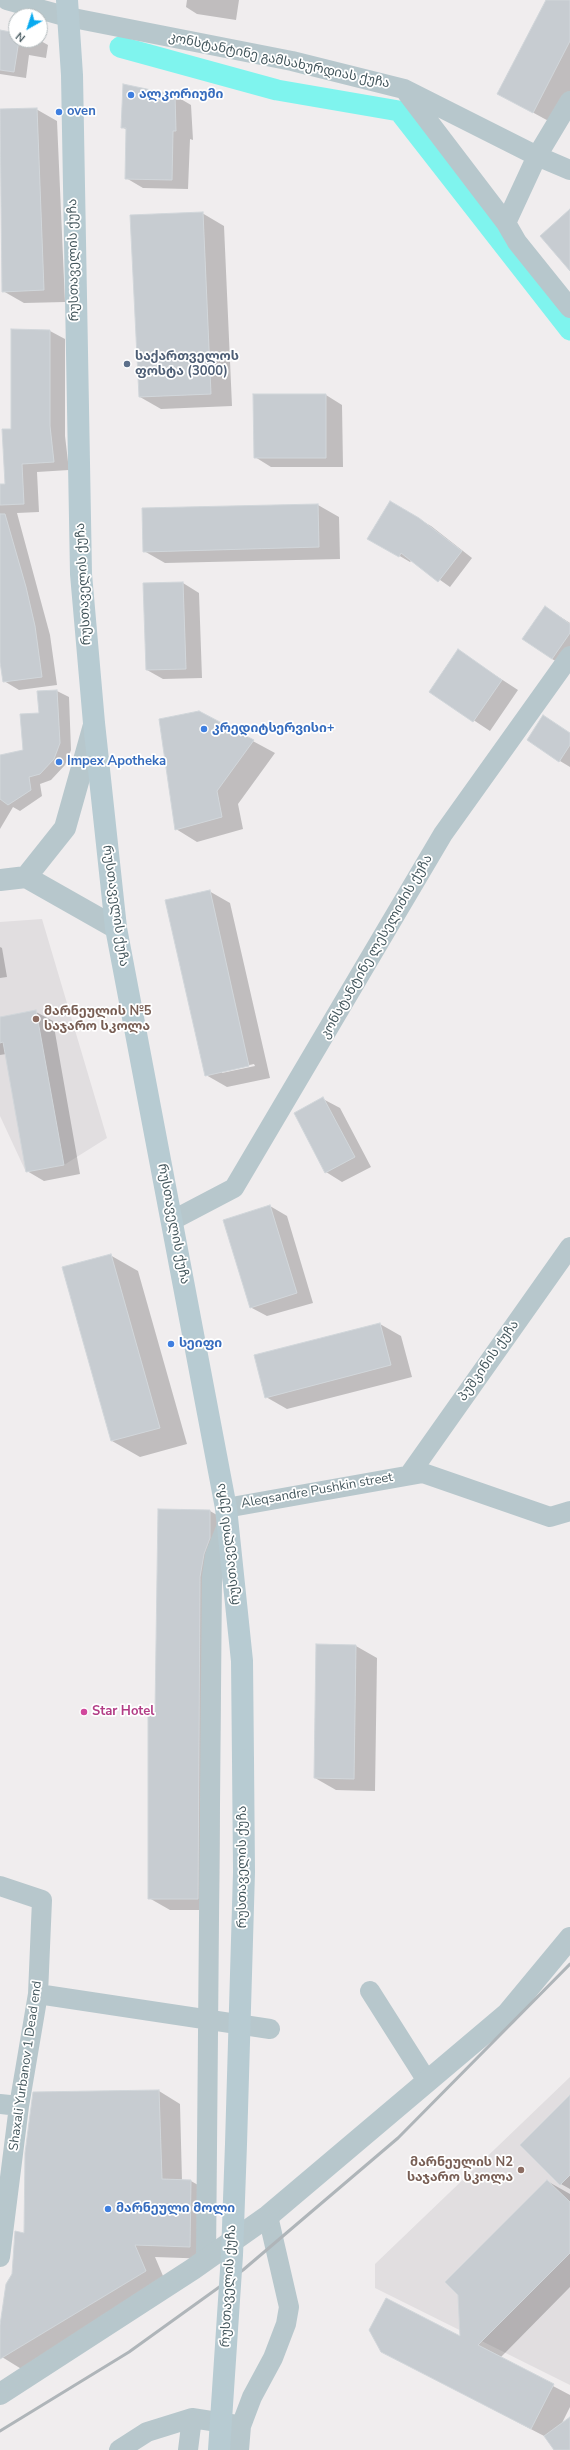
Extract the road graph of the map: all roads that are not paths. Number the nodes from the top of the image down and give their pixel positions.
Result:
1 (7, 0) edge
2 (67, 8) edge
3 (404, 89) junction
4 (570, 101) edge
5 (537, 156) junction
6 (570, 170) edge
7 (506, 223) junction
8 (570, 308) edge
9 (570, 656) edge
10 (94, 724) junction
11 (26, 877) junction
12 (0, 880) edge
13 (116, 928) junction
14 (173, 1220) junction
15 (570, 1247) edge
16 (409, 1475) junction
17 (570, 1511) edge
18 (227, 1515) junction
19 (0, 1886) edge
20 (570, 1938) edge
21 (370, 1991) dead end
22 (38, 1994) junction
23 (207, 2020) junction
24 (270, 2029) dead end
25 (427, 2081) junction
26 (9, 2105) edge
27 (268, 2216) junction
28 (0, 2257) edge
29 (206, 2260) junction
30 (0, 2394) edge
31 (192, 2418) junction
32 (241, 2426) junction
33 (119, 2450) edge
34 (188, 2450) edge
35 (219, 2450) edge
36 (239, 2450) edge

1 - 2 street, კონსტანტინე გამსახურდიას ქუჩა
2 - 3 street, კონსტანტინე გამსახურდიას ქუჩა
2 - 10 main road, რუსთაველის ქუჩა
3 - 5 street, კონსტანტინე გამსახურდიას ქუჩა
3 - 7 street
4 - 5 street
5 - 6 street, კონსტანტინე გამსახურდიას ქუჩა
5 - 7 street
7 - 8 street
9 - 14 street, კონსტანტინე ლესელიძის ქუჩა
10 - 11 street
10 - 13 main road, რუსთაველის ქუჩა
11 - 12 street
11 - 13 street
13 - 14 main road, რუსთაველის ქუჩა
14 - 18 main road, რუსთაველის ქუჩა
15 - 16 street, პუშკინის ქუჩა
16 - 17 street, Aleqsandre Pushkin street
16 - 18 street, Aleqsandre Pushkin street
18 - 23 street
18 - 35 main road, რუსთაველის ქუჩა, bridge
19 - 22 street, Shaxali Yurbanov 1 Dead end
20 - 25 street
21 - 25 street
22 - 23 street
22 - 26 street, Shaxali Yurbanov 1 Dead end
23 - 24 street
23 - 29 street
25 - 27 street
26 - 28 street, Shaxali Yurbanov 1 Dead end
27 - 29 street
27 - 32 street
29 - 30 street
31 - 32 street
31 - 33 street
31 - 34 street
32 - 36 street

